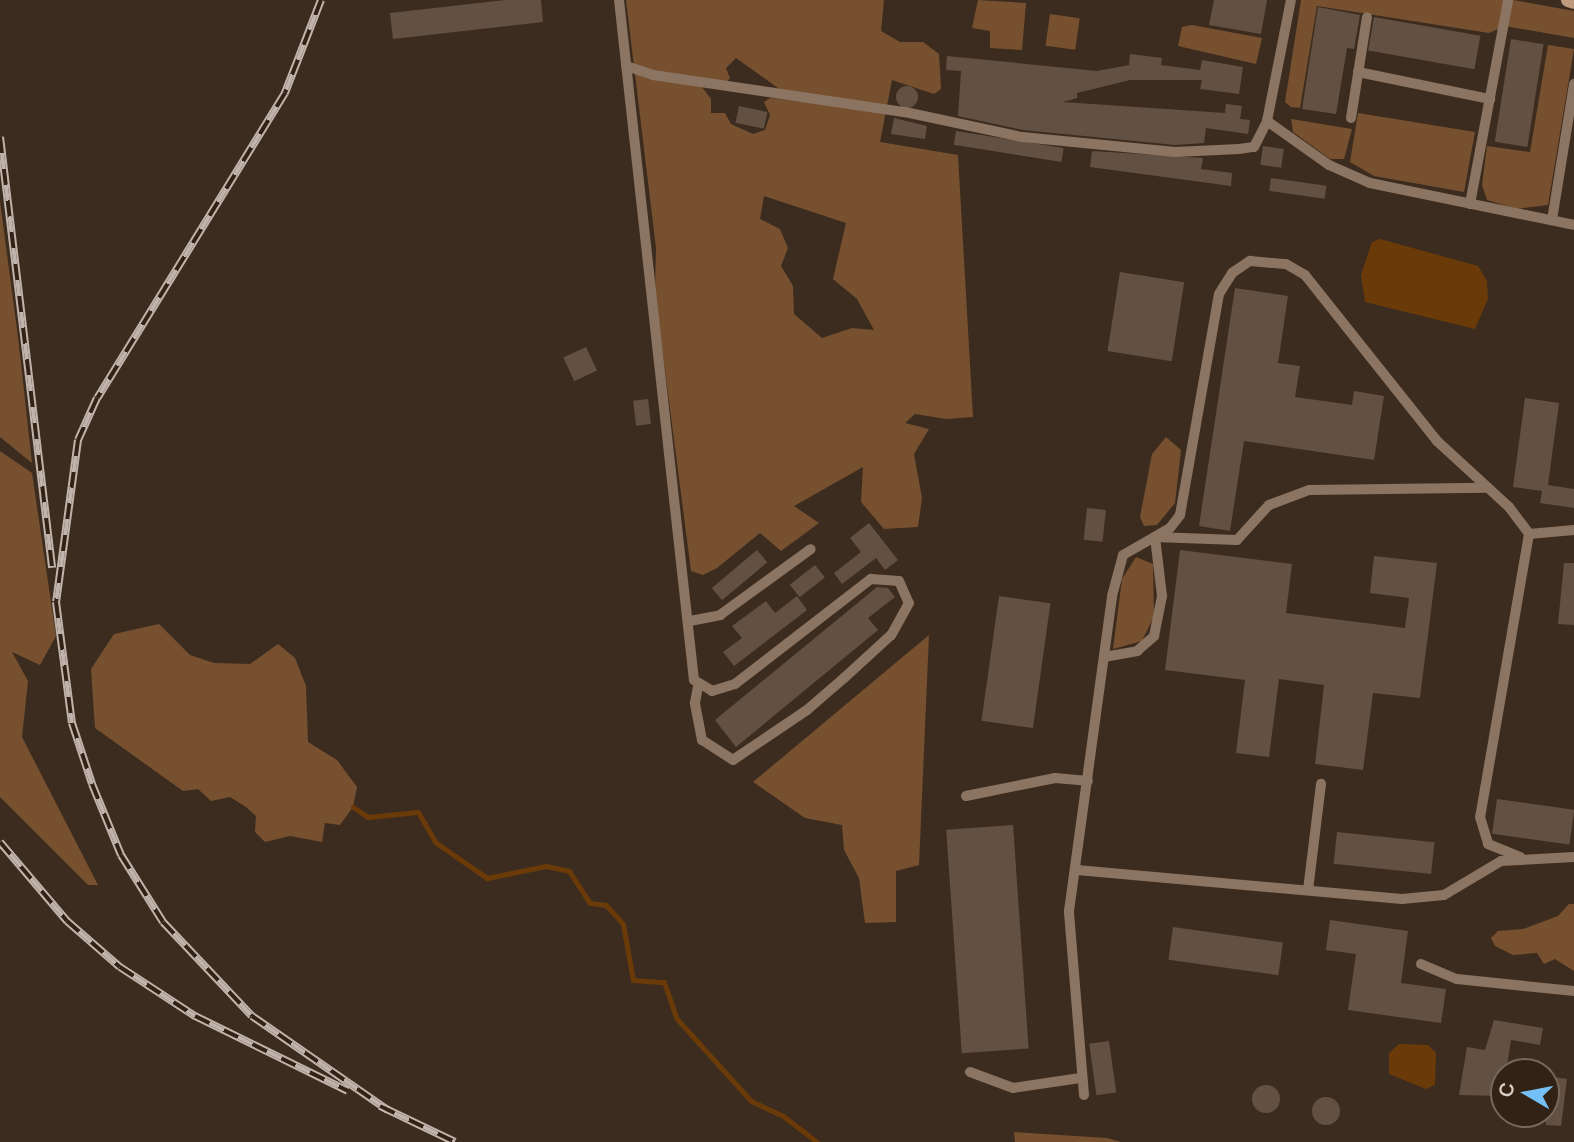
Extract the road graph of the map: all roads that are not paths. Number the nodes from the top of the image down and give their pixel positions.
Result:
1 (619, 0) edge
2 (1292, 0) edge
3 (1508, 0) edge
4 (1568, 0) edge
5 (1574, 2) edge
6 (1367, 17) dead end
7 (626, 66) junction
8 (1358, 72) junction
9 (1574, 85) edge
10 (1490, 99) junction
11 (1350, 118) dead end
12 (1267, 121) junction
13 (1470, 204) junction
14 (1552, 220) junction
15 (1574, 225) edge
16 (1485, 488) junction
17 (1574, 530) edge
18 (1530, 534) junction
19 (1155, 537) junction
20 (811, 550) dead end
21 (690, 621) junction
22 (1104, 657) junction
23 (698, 686) junction
24 (1088, 781) junction
25 (1321, 784) dead end
26 (966, 796) dead end
27 (1521, 857) junction
28 (1574, 858) edge
29 (1077, 870) junction
30 (1308, 890) junction
31 (1421, 964) dead end
32 (1574, 991) edge
33 (970, 1072) dead end
34 (1080, 1078) junction
35 (1084, 1095) dead end

1 - 7 lane
2 - 12 lane
3 - 10 lane
4 - 5 street
6 - 8 lane
7 - 12 lane
7 - 21 lane
8 - 10 lane
8 - 11 lane
9 - 14 lane
10 - 13 lane
12 - 13 lane
13 - 14 lane
14 - 15 lane
16 - 18 lane
16 - 19 lane
16 - 19 lane
17 - 18 lane
18 - 27 lane
19 - 22 lane
19 - 22 lane
20 - 21 lane
21 - 23 lane
22 - 24 lane
23 - 23 lane
24 - 26 lane
24 - 29 lane
25 - 30 lane
27 - 28 lane
27 - 30 lane
29 - 30 lane
29 - 34 lane
31 - 32 lane
33 - 34 lane
34 - 35 lane

